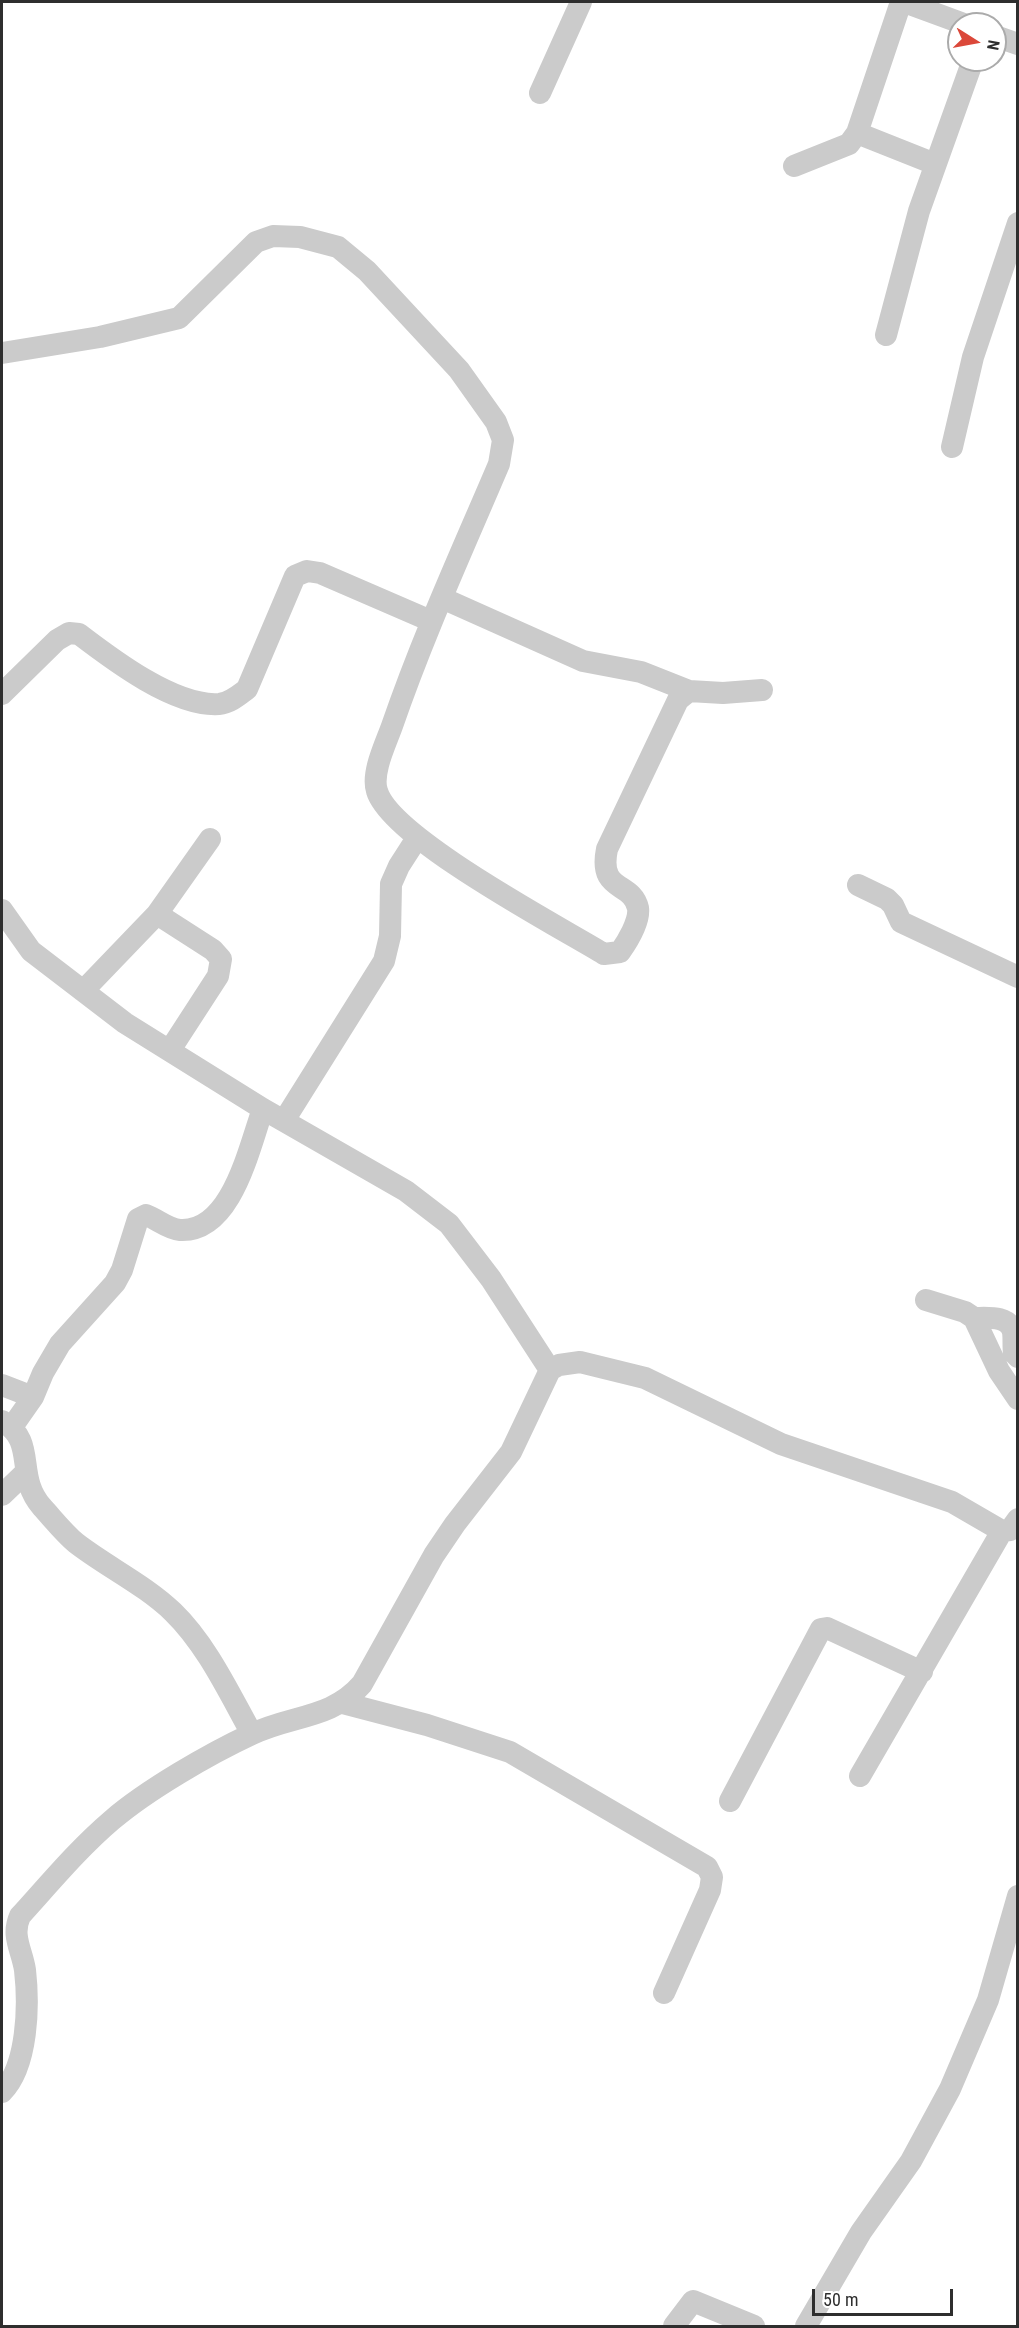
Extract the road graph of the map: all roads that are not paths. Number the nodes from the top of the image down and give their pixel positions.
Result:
1 (580, 2) edge
2 (903, 2) edge
3 (947, 18) edge
4 (968, 72) edge
5 (540, 93) dead end
6 (857, 133) junction
7 (934, 164) junction
8 (794, 166) dead end
9 (1017, 223) edge
10 (886, 335) dead end
11 (2, 353) edge
12 (951, 447) dead end
13 (442, 598) junction
14 (431, 621) junction
15 (762, 690) dead end
16 (689, 691) junction
17 (2, 694) edge
18 (417, 838) junction
19 (210, 839) dead end
20 (858, 885) dead end
21 (2, 910) edge
22 (157, 914) junction
23 (1017, 976) edge
24 (83, 991) junction
25 (170, 1050) junction
26 (264, 1108) junction
27 (285, 1119) junction
28 (926, 1300) dead end
29 (974, 1318) junction
30 (1017, 1357) edge
31 (550, 1370) junction
32 (2, 1385) edge
33 (33, 1397) junction
34 (1017, 1399) edge
35 (7, 1424) edge
36 (25, 1473) junction
37 (2, 1495) edge
38 (1010, 1525) edge
39 (922, 1672) junction
40 (343, 1703) junction
41 (252, 1734) junction
42 (860, 1776) dead end
43 (730, 1801) dead end
44 (1017, 1896) edge
45 (9, 1935) edge
46 (664, 1993) dead end
47 (2, 2092) edge
48 (674, 2326) edge
49 (754, 2326) edge
50 (806, 2326) edge

1 - 5 street
2 - 3 street
2 - 6 street
4 - 7 street
6 - 7 street
6 - 8 street
7 - 10 street
9 - 12 street
11 - 13 street
13 - 14 street
13 - 16 street
14 - 17 street
14 - 18 street
15 - 16 street
16 - 18 street
18 - 27 street
19 - 22 street
20 - 23 street
21 - 24 street
22 - 24 street
22 - 25 street
24 - 25 street
25 - 26 street
26 - 27 street
26 - 33 street
27 - 31 street
28 - 29 street
29 - 30 street
29 - 34 street
31 - 38 street
31 - 40 street
32 - 33 street
33 - 35 street
35 - 36 street
36 - 37 street
36 - 41 street
38 - 39 street
39 - 42 street
39 - 43 street
40 - 41 street
40 - 46 street
41 - 45 street
44 - 50 street
45 - 47 street
48 - 49 street

